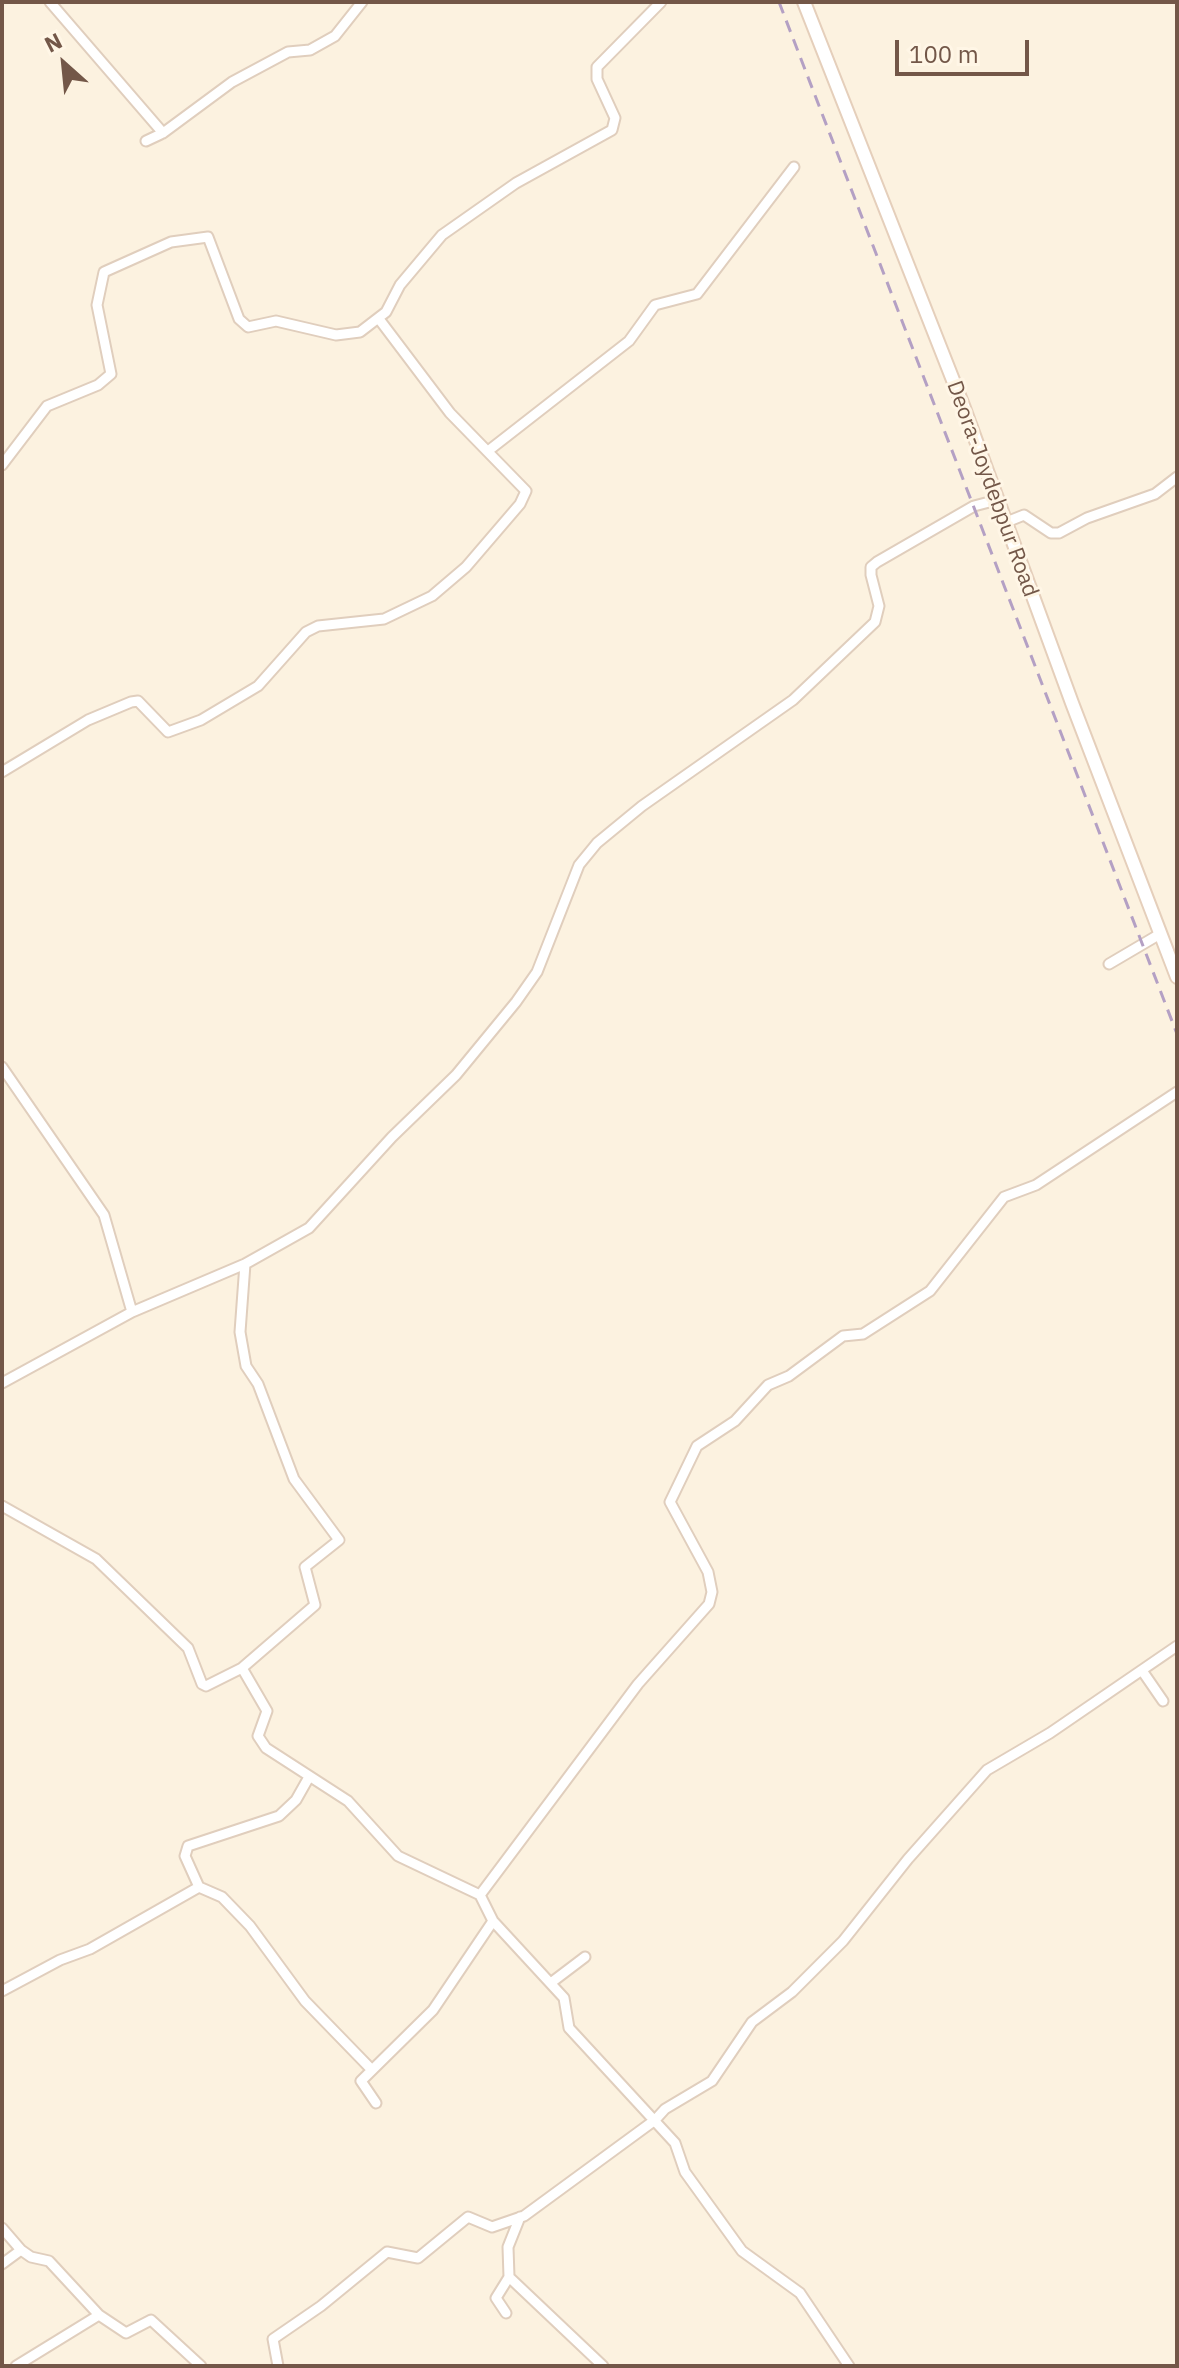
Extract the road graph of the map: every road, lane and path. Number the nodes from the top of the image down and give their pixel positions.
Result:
1 (50, 2) edge
2 (362, 2) edge
3 (661, 2) edge
4 (804, 2) edge
5 (163, 133) junction
6 (146, 141) dead end
7 (794, 167) dead end
8 (379, 319) junction
9 (488, 451) junction
10 (2, 465) edge
11 (1177, 477) edge
12 (997, 500) junction
13 (1004, 523) junction
14 (2, 772) edge
15 (1160, 934) junction
16 (1174, 961) edge
17 (1109, 964) dead end
18 (1177, 977) edge
19 (2, 1067) edge
20 (1177, 1092) edge
21 (245, 1264) junction
22 (132, 1312) junction
23 (2, 1383) edge
24 (2, 1506) edge
25 (1177, 1646) edge
26 (242, 1668) junction
27 (1143, 1672) junction
28 (1163, 1701) dead end
29 (309, 1777) junction
30 (199, 1887) junction
31 (480, 1895) junction
32 (493, 1921) junction
33 (585, 1957) dead end
34 (552, 1982) junction
35 (2, 1991) edge
36 (371, 2069) junction
37 (376, 2103) dead end
38 (655, 2120) junction
39 (520, 2217) junction
40 (2, 2228) edge
41 (21, 2250) junction
42 (2, 2264) edge
43 (509, 2277) junction
44 (506, 2313) dead end
45 (99, 2315) junction
46 (16, 2366) edge
47 (201, 2366) edge
48 (278, 2366) edge
49 (603, 2366) edge
50 (849, 2366) edge

1 - 5 street
2 - 5 street
3 - 8 street
4 - 12 street, Deora-Joydebpur Road
5 - 6 street
7 - 9 street
8 - 9 street
8 - 10 street
9 - 14 street
11 - 13 street
12 - 13 street, Deora-Joydebpur Road
12 - 21 street
13 - 15 street, Deora-Joydebpur Road
15 - 16 street, Deora-Joydebpur Road
15 - 17 street
16 - 18 street, Deora-Joydebpur Road
19 - 22 street
20 - 31 street
21 - 22 street
21 - 26 street
22 - 23 street
24 - 26 street
25 - 27 street
26 - 29 street
27 - 28 street
27 - 38 street
29 - 30 street
29 - 31 street
30 - 35 street
30 - 36 street
31 - 32 street
32 - 34 street
32 - 36 street
33 - 34 street
34 - 38 street
36 - 37 street
38 - 39 street
38 - 50 street
39 - 43 street
39 - 48 street
40 - 41 street
41 - 42 street
41 - 45 street
43 - 44 street
43 - 49 street
45 - 46 street
45 - 47 street

